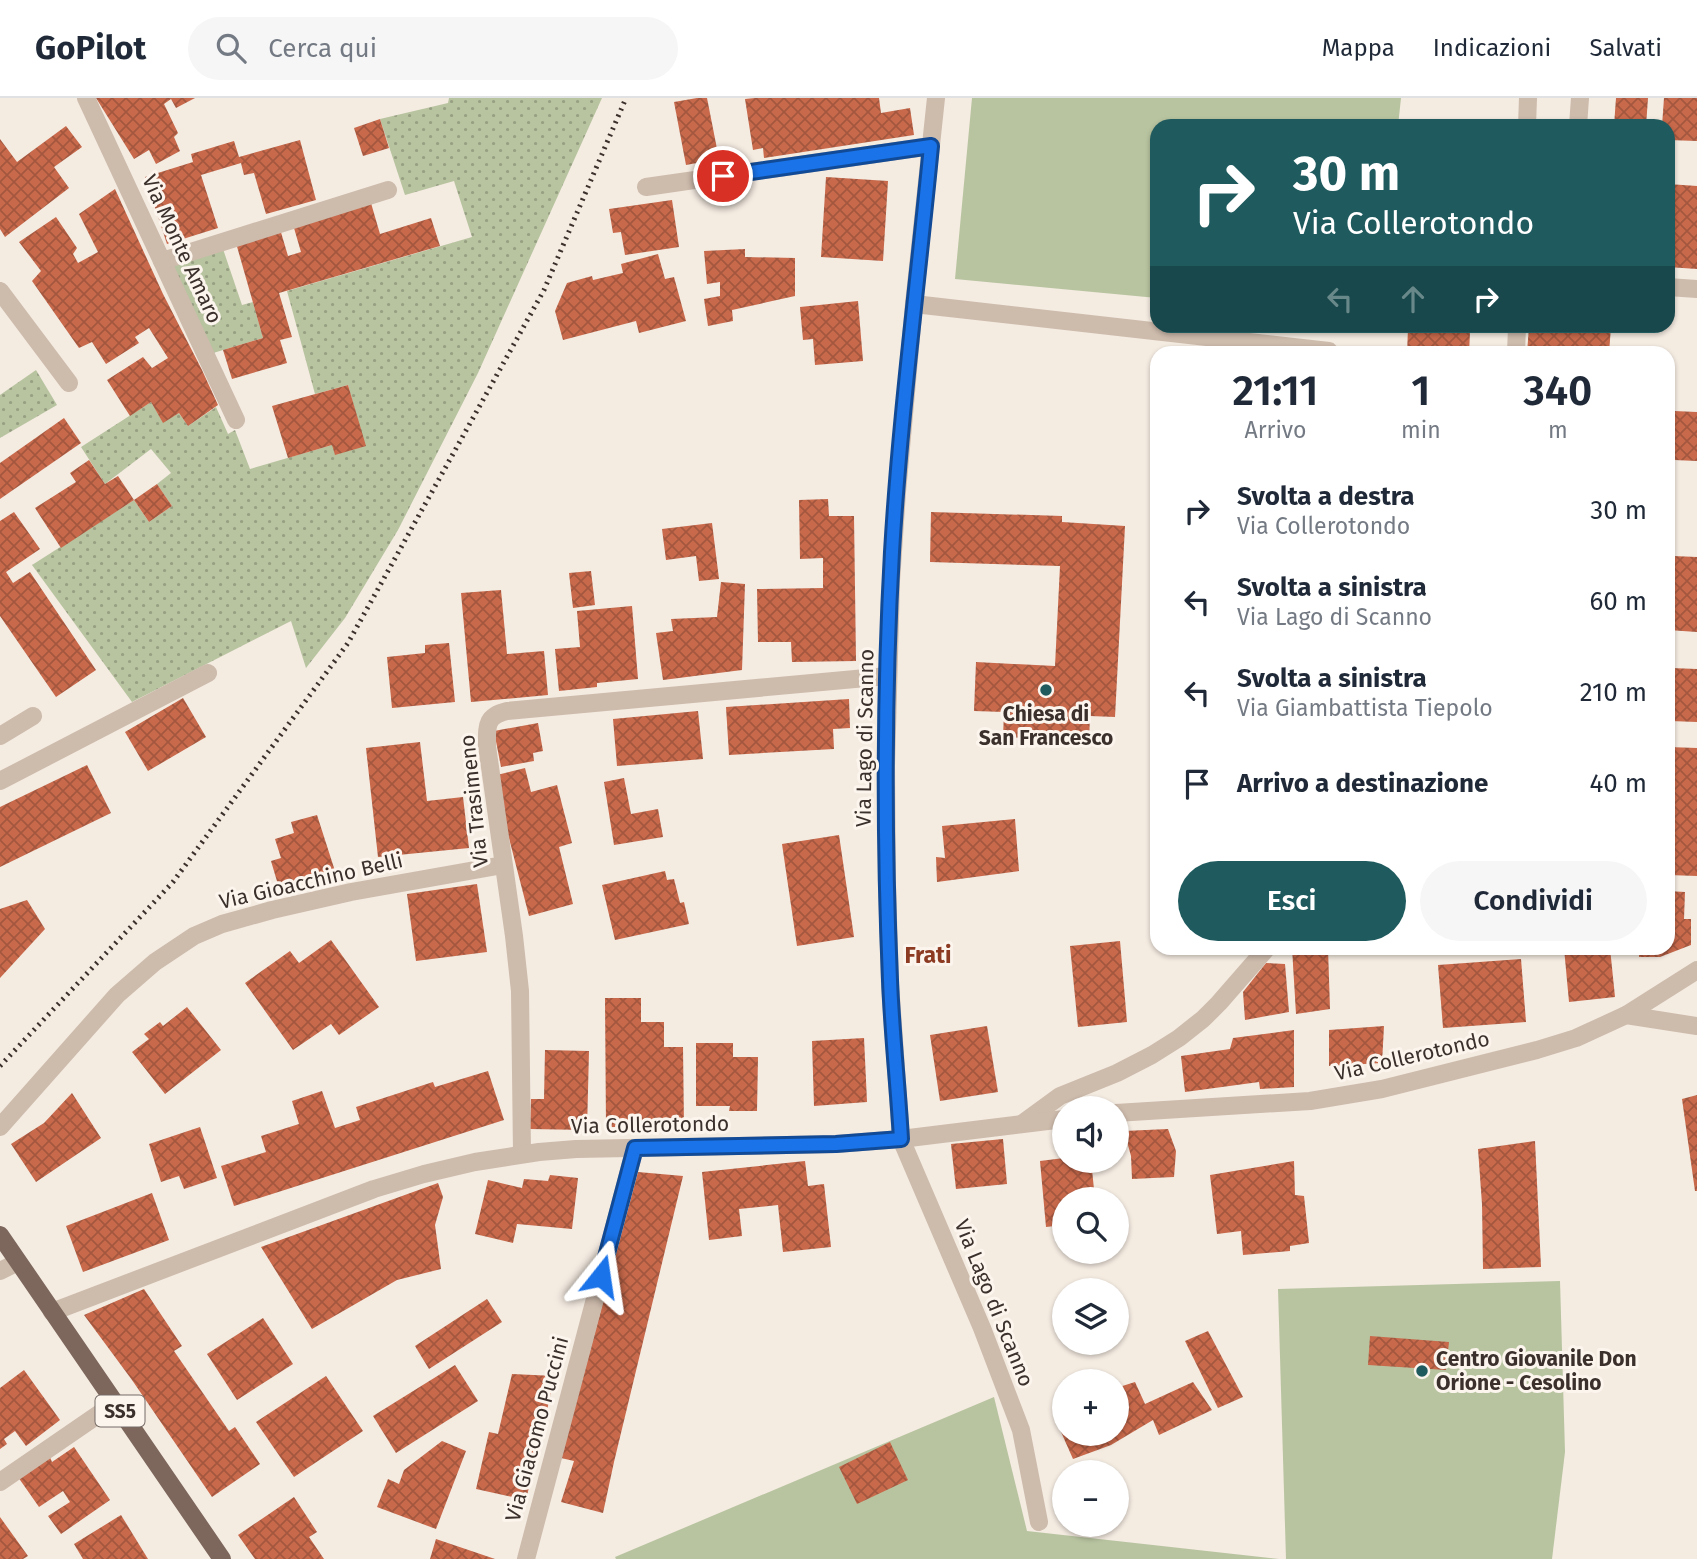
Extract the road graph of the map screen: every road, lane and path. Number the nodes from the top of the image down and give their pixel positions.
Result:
1 (86, 98) edge
2 (936, 98) edge
3 (1528, 98) edge
4 (1580, 98) edge
5 (1527, 119) edge
6 (1578, 119) edge
7 (931, 146) junction
8 (646, 187) dead end
9 (388, 190) dead end
10 (162, 261) junction
11 (1675, 287) edge
12 (1697, 289) edge
13 (0, 291) edge
14 (914, 304) junction
15 (1150, 331) edge
16 (1170, 333) edge
17 (1285, 346) edge
18 (69, 383) dead end
19 (236, 420) dead end
20 (208, 673) dead end
21 (888, 676) junction
22 (33, 716) dead end
23 (0, 736) edge
24 (0, 781) edge
25 (503, 865) junction
26 (1261, 955) edge
27 (1697, 971) edge
28 (1626, 1015) junction
29 (1697, 1026) edge
30 (1129, 1112) edge
31 (1052, 1120) edge
32 (1022, 1124) junction
33 (0, 1127) edge
34 (901, 1139) junction
35 (635, 1148) junction
36 (522, 1153) junction
37 (0, 1235) edge
38 (18, 1262) junction
39 (0, 1271) edge
40 (52, 1312) junction
41 (115, 1403) junction
42 (0, 1482) edge
43 (1039, 1522) dead end
44 (222, 1559) edge
45 (526, 1559) edge

1 - 10 street, Via Monte Amaro
2 - 7 street, Via Lago di Scanno
3 - 5 street
4 - 6 street
7 - 8 street
7 - 14 street, Via Lago di Scanno
9 - 10 street
10 - 19 street, Via Monte Amaro
11 - 12 street
13 - 18 street
14 - 15 street
14 - 21 street, Via Lago di Scanno
16 - 17 street
20 - 24 street
21 - 25 street, Via Trasimeno
21 - 34 street, Via Lago di Scanno
22 - 23 street
25 - 33 street, Via Gioacchino Belli
25 - 36 street, Via Trasimeno
26 - 32 street
27 - 28 street, Via Collerotondo
28 - 29 street
28 - 30 street, Via Collerotondo
31 - 32 street, Via Collerotondo
32 - 34 street, Via Collerotondo
34 - 35 street, Via Collerotondo
34 - 43 street, Via Lago di Scanno
35 - 36 street, Via Collerotondo
35 - 45 street, Via Giacomo Puccini
36 - 40 street, Via Collerotondo
37 - 38 main road, SS5
38 - 39 street
38 - 40 main road, SS5
40 - 41 main road, SS5
41 - 42 street
41 - 44 main road, SS5

